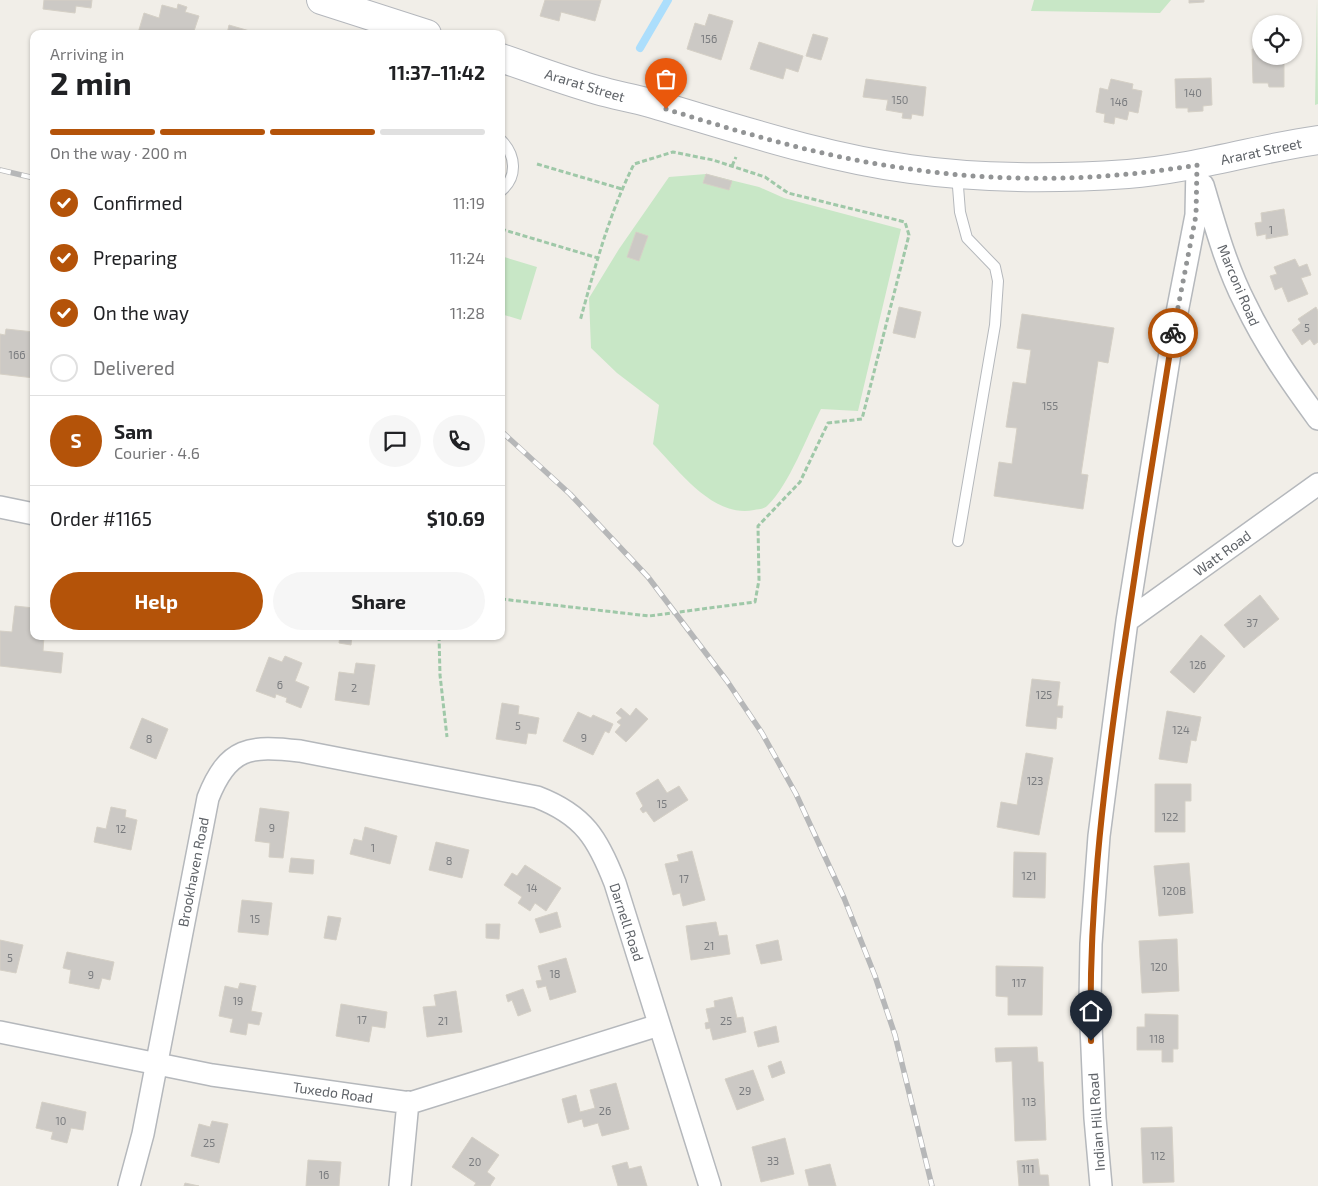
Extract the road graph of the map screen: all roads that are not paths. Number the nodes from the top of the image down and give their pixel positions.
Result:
1 (321, 0) edge
2 (415, 30) edge
3 (505, 59) edge
4 (1318, 140) edge
5 (505, 145) edge
6 (1197, 165) junction
7 (957, 173) junction
8 (505, 186) edge
9 (1318, 419) edge
10 (1318, 484) edge
11 (0, 507) edge
12 (30, 513) edge
13 (958, 541) dead end
14 (1127, 621) junction
15 (425, 776) joint
16 (660, 1025) junction
17 (0, 1032) edge
18 (156, 1064) junction
19 (408, 1102) junction
20 (129, 1186) edge
21 (400, 1186) edge
22 (710, 1186) edge
23 (1101, 1186) edge

1 - 2 main road
3 - 7 main road, Ararat Street
4 - 6 main road, Ararat Street
5 - 8 lane
6 - 7 main road, Ararat Street
6 - 9 street, Marconi Road
6 - 14 street, Indian Hill Road
7 - 13 lane
10 - 14 street, Watt Road
11 - 12 street
14 - 23 street, Indian Hill Road
15 - 16 street, Darnell Road
15 - 18 street, Brookhaven Road
16 - 19 street, Tuxedo Road
16 - 22 street, Darnell Road
17 - 18 street, Tuxedo Road
18 - 19 street, Tuxedo Road
18 - 20 street, Brookhaven Road
19 - 21 street

